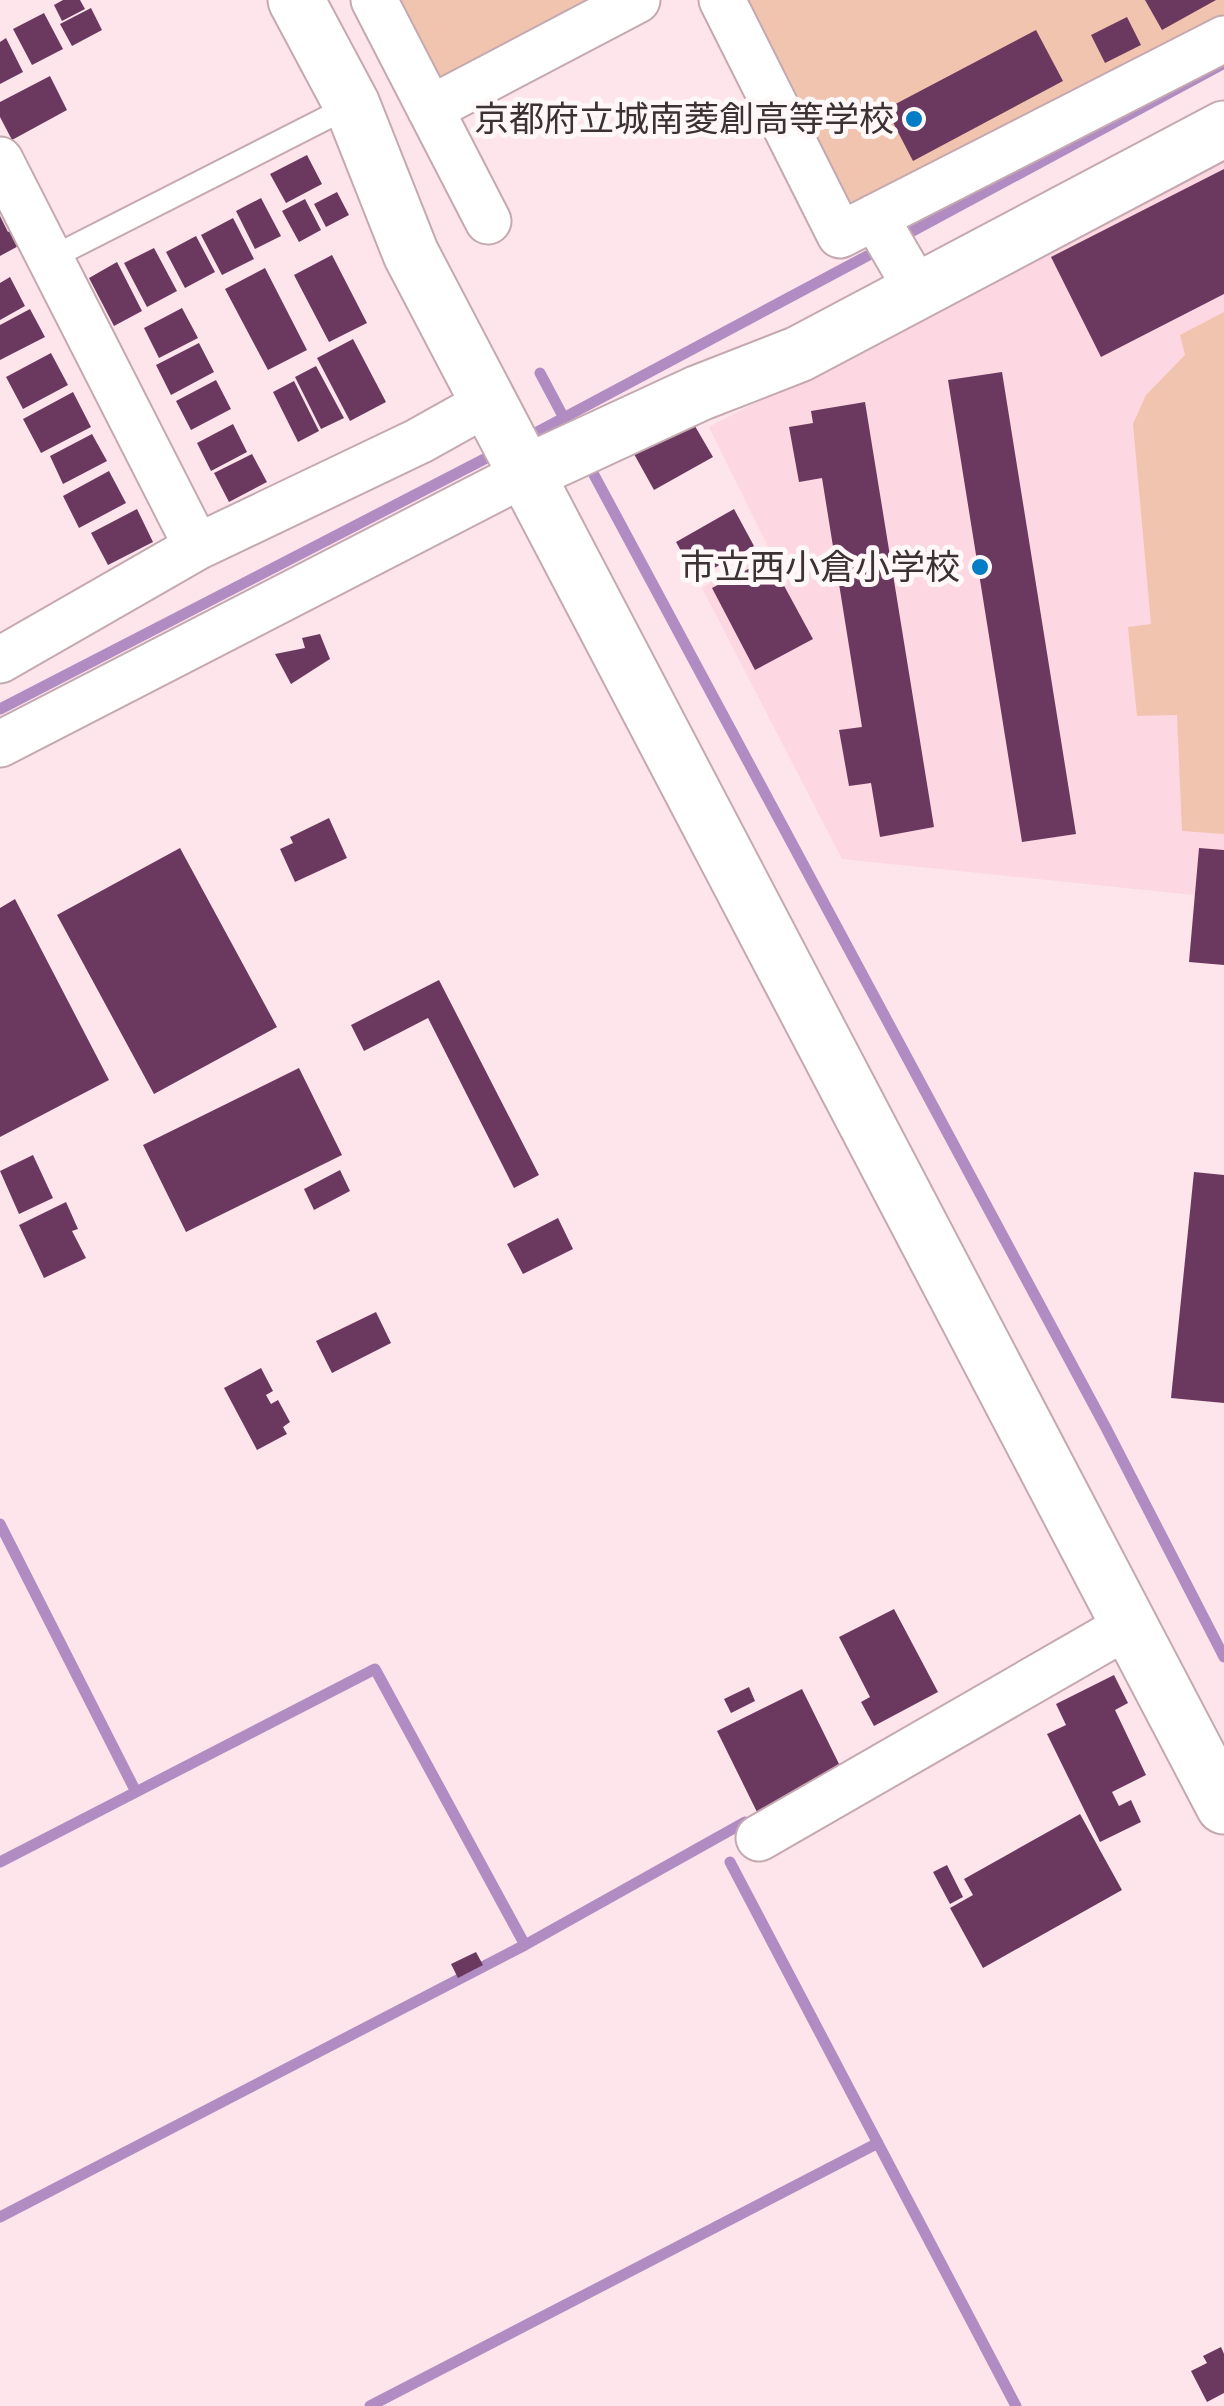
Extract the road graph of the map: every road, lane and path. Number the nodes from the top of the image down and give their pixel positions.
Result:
1 (296, 0) edge
2 (374, 0) edge
3 (638, 0) edge
4 (722, 0) edge
5 (1224, 39) edge
6 (352, 105) junction
7 (430, 109) junction
8 (1224, 128) edge
9 (3, 172) edge
10 (488, 221) dead end
11 (897, 255) junction
12 (52, 258) junction
13 (532, 444) junction
14 (196, 547) junction
15 (0, 660) edge
16 (0, 744) edge
17 (1129, 1625) junction
18 (1224, 1806) edge
19 (759, 1838) dead end

1 - 6 street
2 - 7 street
3 - 7 street
4 - 11 street
5 - 11 street
6 - 12 lane
6 - 13 street
7 - 10 street
8 - 11 street
9 - 12 street
11 - 13 street
12 - 14 street
13 - 14 street
13 - 16 street
13 - 17 street
14 - 15 street
17 - 18 street
17 - 19 street

